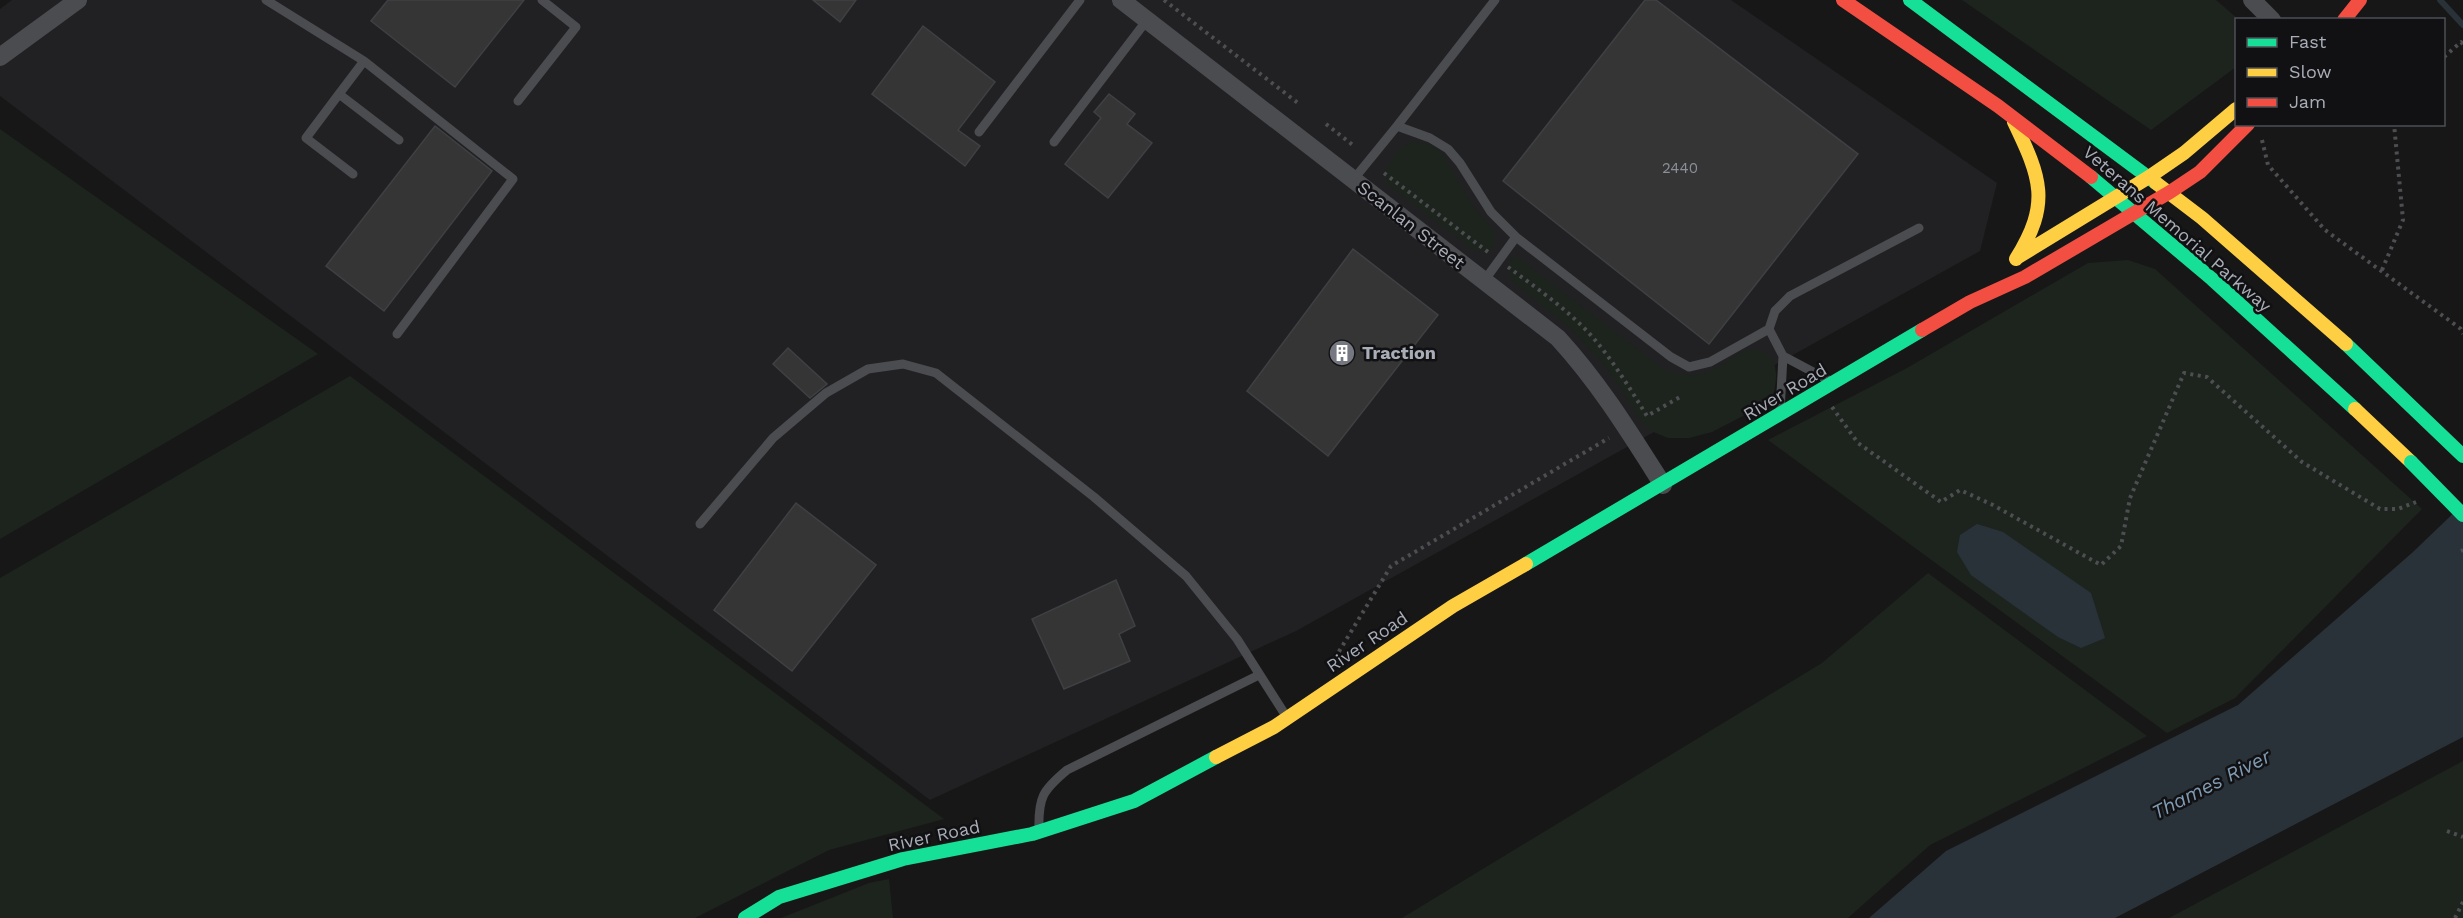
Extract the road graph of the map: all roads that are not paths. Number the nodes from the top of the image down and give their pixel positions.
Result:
1 (266, 0) edge
2 (542, 0) edge
3 (1080, 0) edge
4 (1121, 0) edge
5 (1495, 0) edge
6 (1843, 0) edge
7 (1910, 0) edge
8 (2252, 0) edge
9 (2360, 0) edge
10 (73, 1) edge
11 (2270, 18) edge
12 (2346, 18) edge
13 (1147, 20) junction
14 (0, 57) edge
15 (364, 62) junction
16 (339, 94) junction
17 (518, 101) dead end
18 (2235, 110) edge
19 (2012, 118) junction
20 (1397, 126) junction
21 (2246, 126) edge
22 (978, 132) dead end
23 (399, 140) dead end
24 (1054, 142) dead end
25 (353, 174) dead end
26 (2149, 177) junction
27 (1353, 180) junction
28 (2170, 192) junction
29 (2116, 198) junction
30 (2134, 213) junction
31 (1919, 228) dead end
32 (1516, 237) junction
33 (2008, 266) junction
34 (1484, 281) junction
35 (1970, 302) junction
36 (1769, 329) junction
37 (397, 334) dead end
38 (1783, 356) junction
39 (1834, 384) junction
40 (1780, 416) junction
41 (2463, 456) edge
42 (1663, 485) junction
43 (2463, 515) edge
44 (700, 524) dead end
45 (1259, 675) junction
46 (1287, 718) junction
47 (1039, 832) junction
48 (745, 918) edge

1 - 15 lane
2 - 17 lane
3 - 22 lane
4 - 13 street, Scanlan Street
5 - 20 lane
6 - 19 main road, Veterans Memorial Parkway
7 - 26 main road, Veterans Memorial Parkway
8 - 11 street
9 - 12 main road
10 - 14 street
13 - 24 lane
13 - 27 street, Scanlan Street
15 - 16 lane
15 - 37 lane
16 - 23 lane
16 - 25 lane
18 - 26 main road, River Road
19 - 29 main road, Veterans Memorial Parkway
19 - 33 main road
20 - 27 lane
20 - 32 lane
21 - 28 main road, River Road
26 - 28 main road, Veterans Memorial Parkway
26 - 29 main road, River Road
27 - 34 street, Scanlan Street
28 - 30 main road, River Road
28 - 41 main road, Veterans Memorial Parkway
29 - 30 main road, Veterans Memorial Parkway
29 - 33 main road, River Road
30 - 35 main road, River Road
30 - 43 main road, Veterans Memorial Parkway, bridge
31 - 36 lane
32 - 34 lane
32 - 36 lane
33 - 35 main road, River Road
34 - 42 street, Scanlan Street
35 - 39 main road, River Road
36 - 38 lane
38 - 39 lane
38 - 40 lane
39 - 40 main road, River Road
40 - 42 main road, River Road
42 - 46 main road, River Road
44 - 45 lane
45 - 46 lane
45 - 47 lane
46 - 47 main road, River Road
47 - 48 main road, River Road

